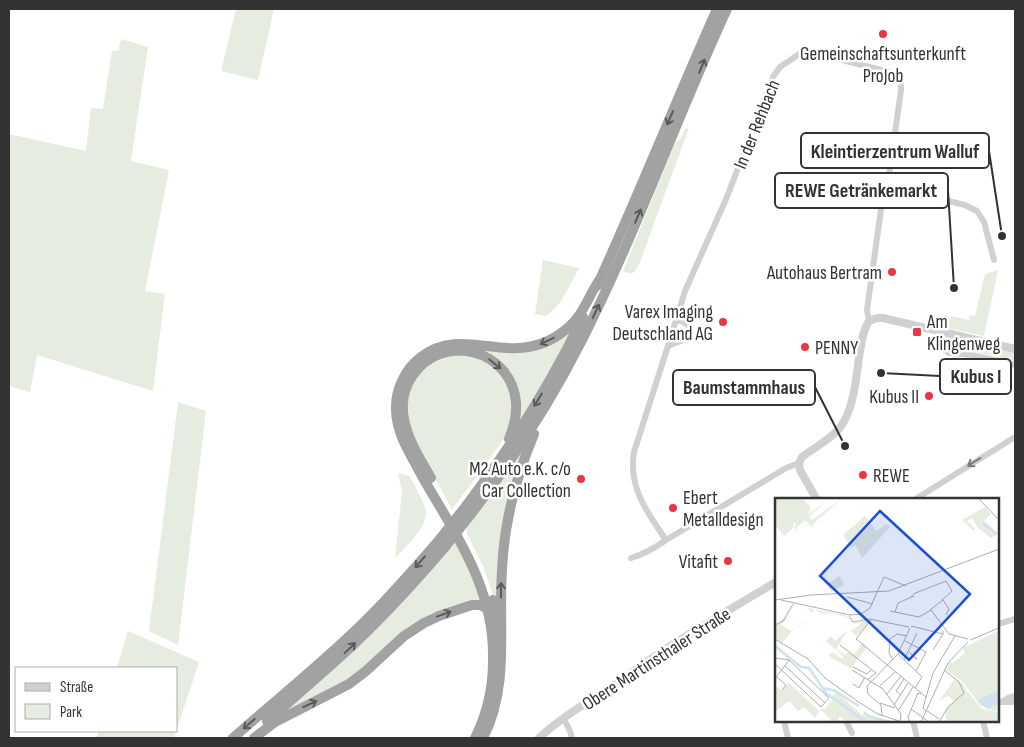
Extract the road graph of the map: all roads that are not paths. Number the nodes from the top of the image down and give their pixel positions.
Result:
1 (717, 9) edge
2 (727, 9) edge
3 (887, 190) junction
4 (994, 260) dead end
5 (614, 261) junction
6 (605, 281) junction
7 (676, 320) junction
8 (867, 325) junction
9 (938, 331) junction
10 (668, 346) junction
11 (1015, 348) edge
12 (1015, 364) edge
13 (549, 401) junction
14 (1015, 437) edge
15 (798, 463) junction
16 (494, 469) junction
17 (816, 498) edge
18 (917, 498) edge
19 (469, 510) junction
20 (666, 540) junction
21 (442, 543) junction
22 (630, 558) dead end
23 (775, 583) edge
24 (488, 609) junction
25 (1015, 619) edge
26 (999, 624) edge
27 (501, 638) junction
28 (1015, 696) edge
29 (1000, 702) edge
30 (1015, 702) edge
31 (564, 719) junction
32 (784, 722) edge
33 (846, 722) edge
34 (913, 722) edge
35 (983, 722) edge
36 (852, 733) dead end
37 (233, 738) edge
38 (248, 738) edge
39 (254, 738) edge
40 (475, 738) edge
41 (483, 738) edge
42 (539, 738) edge
43 (572, 738) edge
44 (788, 738) edge
45 (916, 738) edge
46 (987, 738) edge

1 -> 5 highway
5 -> 2 highway
3 - 4 street
3 - 7 street, In der Rehbach
3 - 8 street
5 - 6 highway
13 -> 6 highway
6 -> 16 highway
6 -> 24 highway
7 - 10 street, In der Rehbach
7 - 10 street
8 - 9 street
8 - 15 street
9 - 11 street
9 - 12 street
10 - 20 street, In der Rehbach
13 - 19 highway
27 -> 13 highway
14 -> 18 street
15 - 17 street
15 - 20 street
16 - 19 highway
27 -> 16 highway
19 - 21 highway, bridge
20 - 22 street
21 -> 37 highway
38 -> 21 highway
23 - 31 street, Obere Martinsthaler Straße
39 -> 24 highway
24 - 40 highway
25 - 26 street
27 - 41 highway
28 - 29 street
29 - 30 street
31 - 42 street, Obere Martinsthaler Straße
31 - 43 street
32 - 44 street
33 - 36 street
34 - 45 street
35 - 46 street

